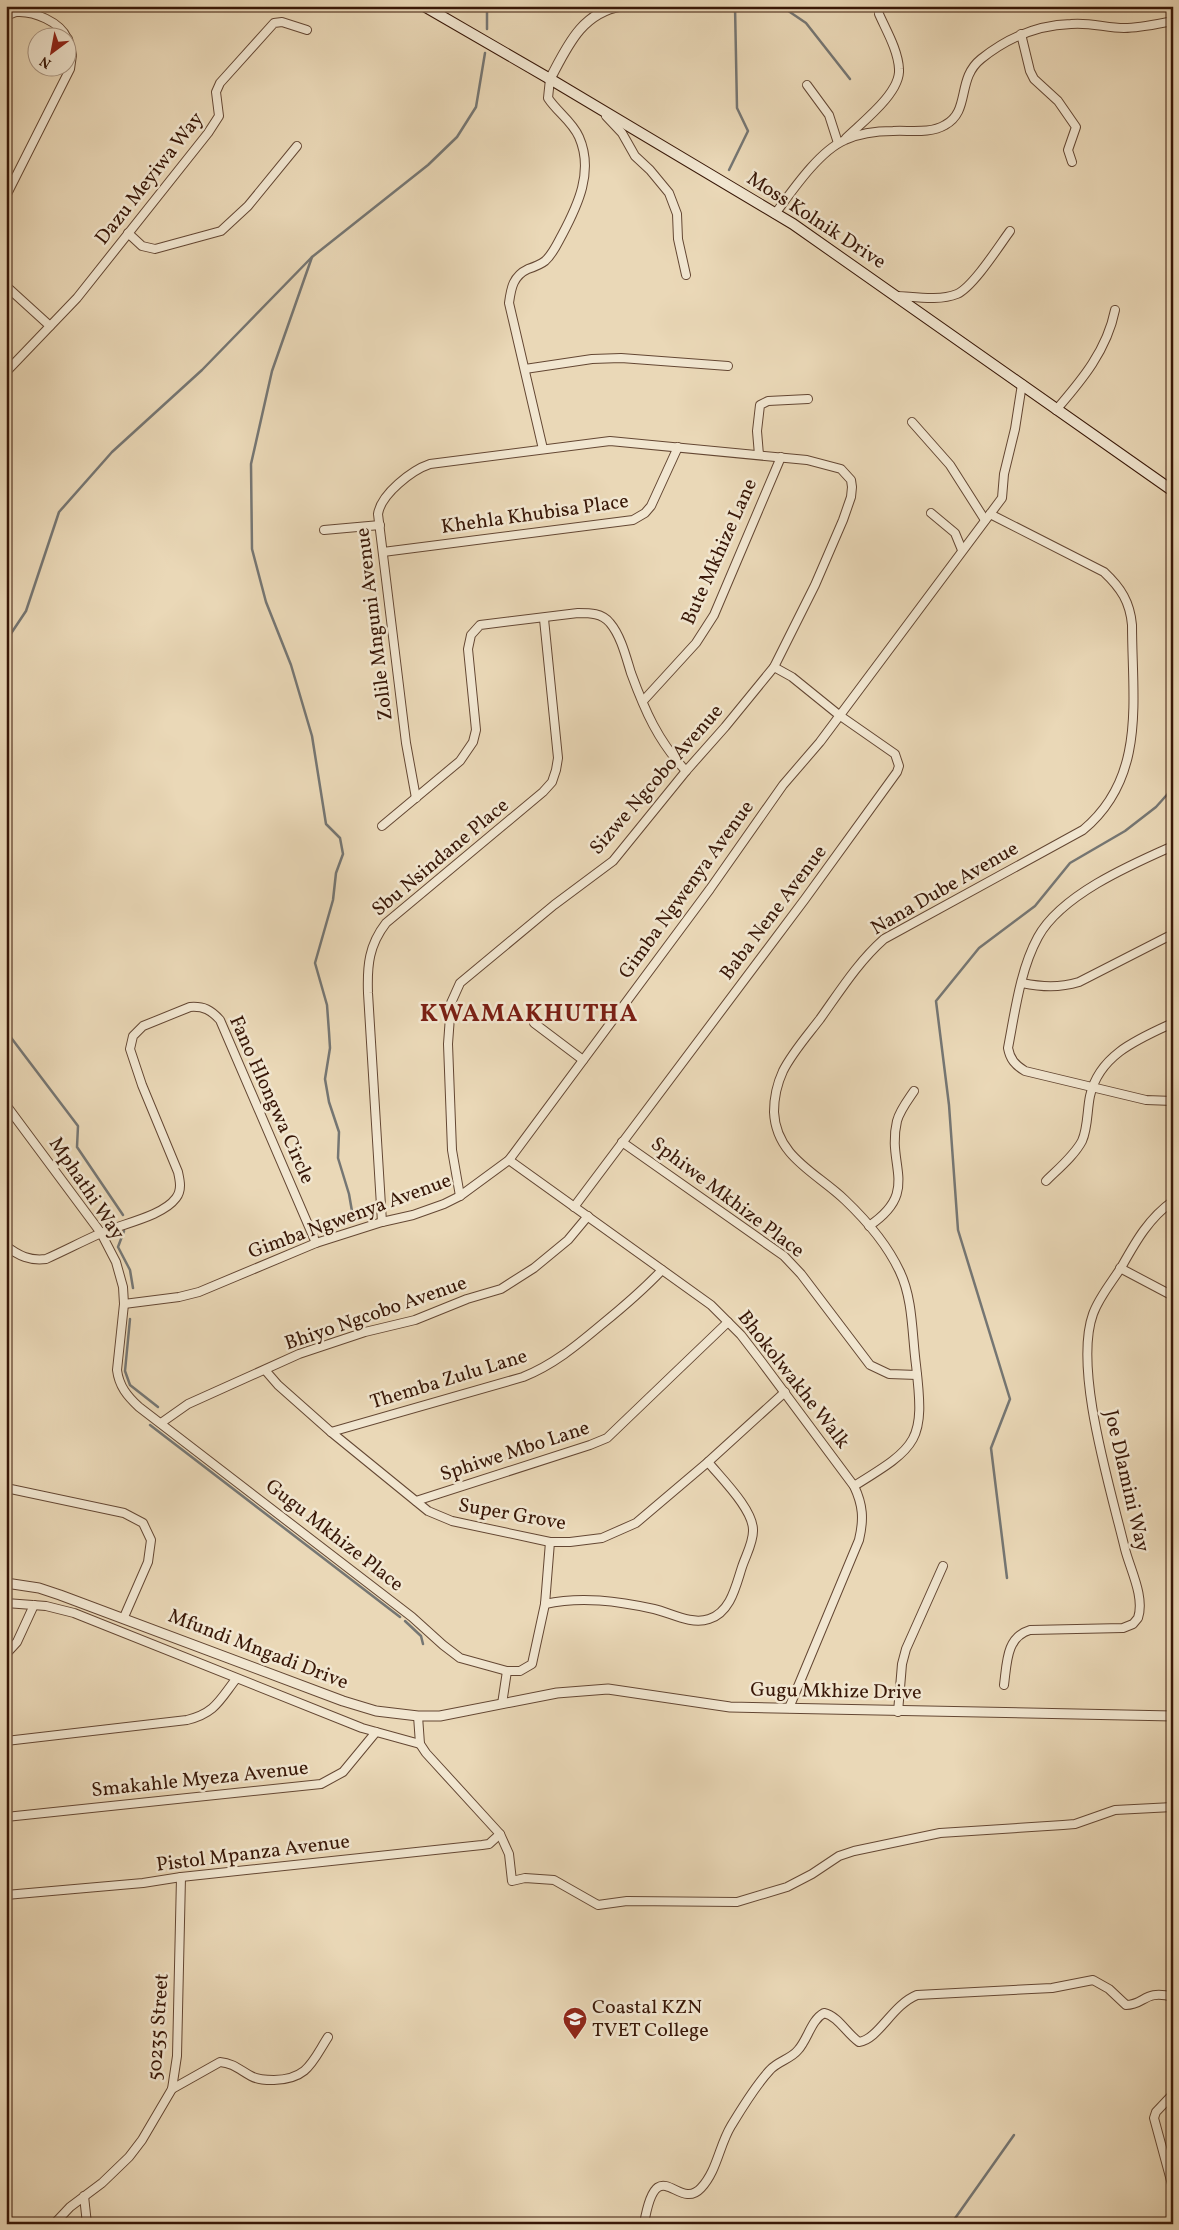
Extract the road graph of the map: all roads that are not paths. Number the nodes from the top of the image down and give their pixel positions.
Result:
1 (424, 6) edge
2 (621, 6) edge
3 (32, 10) edge
4 (16, 11) junction
5 (6, 12) edge
6 (878, 14) dead end
7 (6, 16) edge
8 (1173, 21) edge
9 (58, 28) edge
10 (307, 30) dead end
11 (1021, 34) junction
12 (65, 78) edge
13 (550, 79) junction
14 (807, 85) dead end
15 (598, 107) junction
16 (841, 142) junction
17 (297, 146) dead end
18 (1072, 162) dead end
19 (6, 196) edge
20 (776, 214) junction
21 (1010, 231) dead end
22 (128, 233) junction
23 (686, 275) dead end
24 (6, 286) edge
25 (898, 296) junction
26 (1115, 310) dead end
27 (50, 326) junction
28 (728, 366) dead end
29 (525, 369) junction
30 (6, 372) edge
31 (1022, 384) junction
32 (808, 399) dead end
33 (1056, 410) junction
34 (912, 422) dead end
35 (678, 446) junction
36 (543, 449) junction
37 (759, 455) junction
38 (781, 457) junction
39 (841, 469) joint
40 (1173, 491) edge
41 (931, 514) dead end
42 (988, 517) junction
43 (380, 525) junction
44 (324, 530) dead end
45 (962, 550) junction
46 (383, 552) junction
47 (544, 619) junction
48 (774, 667) junction
49 (643, 701) junction
50 (839, 715) junction
51 (686, 771) junction
52 (416, 798) junction
53 (382, 826) dead end
54 (1173, 846) edge
55 (1173, 934) edge
56 (1022, 983) junction
57 (534, 1023) dead end
58 (1173, 1023) edge
59 (583, 1060) junction
60 (1092, 1087) junction
61 (914, 1090) dead end
62 (1173, 1101) edge
63 (6, 1105) edge
64 (622, 1142) junction
65 (509, 1160) junction
66 (1046, 1181) dead end
67 (460, 1196) junction
68 (1173, 1201) edge
69 (574, 1207) junction
70 (588, 1216) junction
71 (382, 1222) junction
72 (869, 1226) junction
73 (101, 1233) junction
74 (316, 1243) junction
75 (6, 1246) edge
76 (1120, 1268) junction
77 (662, 1270) junction
78 (1173, 1296) edge
79 (124, 1304) junction
80 (728, 1322) junction
81 (265, 1370) junction
82 (917, 1375) junction
83 (121, 1387) joint
84 (785, 1392) junction
85 (161, 1423) junction
86 (331, 1432) junction
87 (708, 1462) junction
88 (854, 1486) junction
89 (6, 1488) edge
90 (416, 1502) junction
91 (550, 1542) junction
92 (943, 1566) dead end
93 (6, 1584) edge
94 (6, 1603) edge
95 (545, 1604) junction
96 (34, 1605) junction
97 (124, 1617) junction
98 (6, 1654) edge
99 (506, 1671) junction
100 (236, 1678) junction
101 (1004, 1685) dead end
102 (502, 1704) junction
103 (789, 1708) junction
104 (898, 1712) junction
105 (418, 1716) junction
106 (1173, 1716) edge
107 (376, 1732) junction
108 (6, 1741) edge
109 (420, 1744) junction
110 (1173, 1807) edge
111 (6, 1817) edge
112 (500, 1834) junction
113 (181, 1877) junction
114 (6, 1895) edge
115 (1173, 1996) edge
116 (328, 2037) dead end
117 (172, 2089) junction
118 (1173, 2094) edge
119 (1173, 2188) edge
120 (84, 2196) junction
121 (54, 2224) edge
122 (87, 2224) edge
123 (644, 2224) edge

1 - 13 main road, Moss Kolnik Drive
2 - 13 street
3 - 4 street
3 - 9 street
4 - 5 street
4 - 7 street
6 - 16 street
8 - 11 street
10 - 22 street, Dazu Meyiwa Way
11 - 16 street
11 - 18 street
12 - 19 street
13 - 15 main road, Moss Kolnik Drive
13 - 29 street
14 - 16 street
15 - 20 main road, Moss Kolnik Drive
15 - 23 street
16 - 20 street
17 - 22 street
20 - 25 main road, Moss Kolnik Drive
21 - 25 street
22 - 27 street, Dazu Meyiwa Way
24 - 27 street
25 - 31 main road, Moss Kolnik Drive
26 - 33 street
27 - 30 street, Dazu Meyiwa Way
28 - 29 street
29 - 36 street
31 - 33 main road, Moss Kolnik Drive
31 - 42 street, Gimba Ngwenya Avenue
32 - 37 street
33 - 40 main road, Moss Kolnik Drive
34 - 42 street
35 - 36 street, Zolile Mnguni Avenue
35 - 37 street, Zolile Mnguni Avenue
35 - 46 street, Khehla Khubisa Place
36 - 43 street, Zolile Mnguni Avenue
37 - 38 street, Zolile Mnguni Avenue
38 - 39 street, Zolile Mnguni Avenue
38 - 49 street, Bute Mkhize Lane
39 - 48 street, Sizwe Ngcobo Avenue
41 - 45 street
42 - 45 street, Gimba Ngwenya Avenue
42 - 72 street, Nana Dube Avenue
43 - 44 street
43 - 46 street, Zolile Mnguni Avenue
45 - 50 street, Gimba Ngwenya Avenue
46 - 52 street, Zolile Mnguni Avenue
47 - 49 street
47 - 52 street
47 - 71 street, Sbu Nsindane Place
48 - 50 street, Baba Nene Avenue
48 - 51 street, Sizwe Ngcobo Avenue
49 - 51 street
50 - 59 street, Gimba Ngwenya Avenue
50 - 64 street, Baba Nene Avenue
51 - 67 street, Sizwe Ngcobo Avenue
52 - 53 street
54 - 56 street
55 - 56 street
56 - 60 street
57 - 59 street
58 - 60 street
59 - 65 street, Gimba Ngwenya Avenue
60 - 62 street
60 - 66 street
61 - 72 street
63 - 73 street, Mphathi Way
64 - 69 street, Baba Nene Avenue
64 - 82 street, Sphiwe Mkhize Place
65 - 67 street, Gimba Ngwenya Avenue
65 - 69 street, Bhokolwakhe Walk
67 - 71 street, Gimba Ngwenya Avenue
68 - 76 street, Joe Dlamini Way
69 - 70 street, Bhokolwakhe Walk
70 - 77 street, Bhokolwakhe Walk
70 - 81 street, Bhiyo Ngcobo Avenue
71 - 74 street, Gimba Ngwenya Avenue
72 - 82 street, Nana Dube Avenue
73 - 74 street, Fano Hlongwa Circle
73 - 75 street
73 - 79 street, Mphathi Way
74 - 79 street, Gimba Ngwenya Avenue
76 - 78 street
76 - 101 street, Joe Dlamini Way
77 - 80 street, Bhokolwakhe Walk
77 - 86 street, Themba Zulu Lane
79 - 83 street, Mphathi Way
80 - 84 street, Bhokolwakhe Walk
80 - 90 street, Sphiwe Mbo Lane
81 - 85 street, Bhiyo Ngcobo Avenue
81 - 86 street, Super Grove
82 - 88 street, Nana Dube Avenue
83 - 85 street, Gugu Mkhize Place
84 - 87 street, Super Grove
84 - 88 street, Bhokolwakhe Walk
85 - 99 street, Gugu Mkhize Place
86 - 90 street, Super Grove
87 - 91 street, Super Grove
87 - 95 street
88 - 103 street, Bhokolwakhe Walk
89 - 97 street
90 - 91 street, Super Grove
91 - 95 street
92 - 104 street
93 - 97 street, Mfundi Mngadi Drive
94 - 96 street
95 - 99 street, Gugu Mkhize Place
96 - 98 street
96 - 100 street
97 - 105 street, Mfundi Mngadi Drive
99 - 102 street
100 - 107 street
100 - 108 street
102 - 103 street, Gugu Mkhize Drive
102 - 105 street, Mfundi Mngadi Drive
103 - 104 street, Gugu Mkhize Drive
104 - 106 street, Gugu Mkhize Drive
105 - 109 street
107 - 109 street
107 - 111 street, Smakahle Myeza Avenue
109 - 112 street
110 - 112 street
112 - 113 street, Pistol Mpanza Avenue
113 - 114 street, Pistol Mpanza Avenue
113 - 117 street, 50235 Street
115 - 123 street
116 - 117 street
117 - 120 street, 50235 Street
118 - 119 street
120 - 121 street, 50235 Street
120 - 122 street

